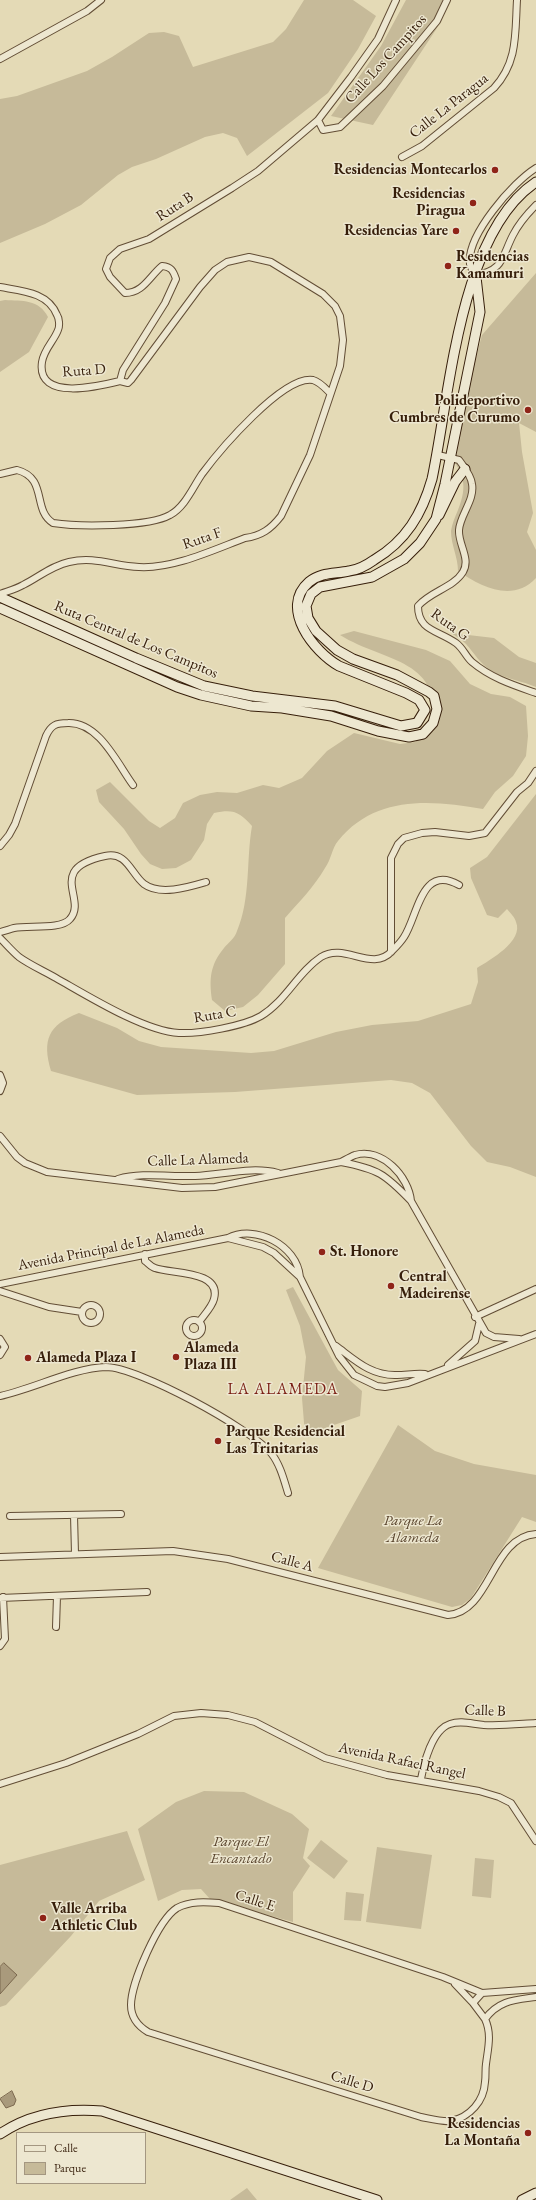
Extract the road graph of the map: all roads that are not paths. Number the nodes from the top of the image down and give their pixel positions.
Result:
1 (101, 0) edge
2 (396, 0) edge
3 (447, 0) edge
4 (517, 0) edge
5 (0, 59) edge
6 (318, 120) junction
7 (402, 157) dead end
8 (536, 168) edge
9 (536, 182) edge
10 (536, 205) edge
11 (475, 275) junction
12 (0, 287) edge
13 (120, 380) junction
14 (330, 393) junction
15 (438, 455) junction
16 (450, 456) junction
17 (465, 469) junction
18 (0, 474) edge
19 (436, 519) junction
20 (0, 595) edge
21 (0, 608) edge
22 (536, 693) edge
23 (536, 771) edge
24 (133, 786) dead end
25 (0, 846) edge
26 (206, 882) dead end
27 (459, 885) dead end
28 (0, 932) edge
29 (0, 938) edge
30 (391, 952) junction
31 (0, 1075) edge
32 (0, 1091) edge
33 (0, 1136) edge
34 (383, 1160) junction
35 (341, 1162) junction
36 (377, 1170) junction
37 (279, 1174) junction
38 (196, 1176) junction
39 (118, 1179) junction
40 (197, 1188) junction
41 (411, 1201) junction
42 (228, 1238) junction
43 (271, 1240) junction
44 (263, 1247) junction
45 (145, 1254) junction
46 (300, 1276) junction
47 (0, 1284) edge
48 (536, 1289) edge
49 (0, 1291) edge
50 (82, 1312) dead end
51 (475, 1317) junction
52 (199, 1322) dead end
53 (479, 1324) junction
54 (536, 1334) edge
55 (0, 1339) edge
56 (523, 1339) junction
57 (336, 1346) junction
58 (0, 1354) edge
59 (440, 1370) junction
60 (374, 1372) junction
61 (427, 1374) junction
62 (370, 1384) junction
63 (0, 1396) edge
64 (288, 1493) dead end
65 (121, 1514) dead end
66 (74, 1515) junction
67 (10, 1516) dead end
68 (536, 1534) edge
69 (75, 1554) junction
70 (0, 1557) edge
71 (147, 1592) dead end
72 (56, 1596) junction
73 (2, 1597) edge
74 (56, 1627) dead end
75 (0, 1646) edge
76 (536, 1723) edge
77 (421, 1779) junction
78 (0, 1784) edge
79 (536, 1841) edge
80 (443, 1977) junction
81 (536, 1989) edge
82 (482, 1993) junction
83 (536, 1997) edge
84 (473, 2003) junction
85 (485, 2019) junction
86 (135, 2020) joint
87 (0, 2134) edge
88 (536, 2193) edge
89 (377, 2200) edge
90 (522, 2200) edge

1 - 5 street
2 - 6 street, Ruta B
3 - 6 street, Calle Los Campitos
4 - 7 street, Calle La Paragua
6 - 13 street, Ruta B
8 - 11 street
9 - 11 main road
10 - 11 street
11 - 15 main road, Ruta Central de Los Campitos
11 - 16 main road, Ruta Central de Los Campitos
12 - 13 street, Ruta D
13 - 14 street, Ruta F
14 - 18 street
14 - 20 street, Ruta F
15 - 16 street
15 - 20 main road, Ruta Central de Los Campitos
16 - 17 street
16 - 19 main road, Ruta Central de Los Campitos
17 - 19 main road
17 - 22 street, Ruta G
19 - 21 main road, Ruta Central de Los Campitos
23 - 30 street
24 - 25 street
26 - 28 street
27 - 30 street, Ruta C
29 - 30 street, Ruta C
31 - 32 street
33 - 39 street, Calle La Alameda
34 - 35 street, Calle La Alameda
34 - 36 street
34 - 41 street, Calle La Alameda
35 - 36 street, Calle La Alameda
35 - 37 street, Calle La Alameda
36 - 41 street, Calle La Alameda
37 - 38 street, Calle La Alameda
37 - 40 street, Calle La Alameda
38 - 39 street, Calle La Alameda
38 - 40 street
39 - 40 street, Calle La Alameda
41 - 51 street, Calle La Alameda
42 - 43 street, Avenida Principal de La Alameda
42 - 44 street, Avenida Principal de La Alameda
42 - 45 street, Avenida Principal de La Alameda
43 - 44 street
43 - 46 street, Avenida Principal de La Alameda
44 - 46 street, Avenida Principal de La Alameda
45 - 47 street, Avenida Principal de La Alameda
45 - 52 street
46 - 57 street, Avenida Principal de La Alameda
48 - 51 street
49 - 50 street
51 - 53 street
53 - 56 street
53 - 59 street
54 - 56 street, Avenida Principal de La Alameda
55 - 58 street
56 - 59 street, Avenida Principal de La Alameda
57 - 60 street, Avenida Principal de La Alameda
57 - 62 street, Avenida Principal de La Alameda
59 - 61 street, Avenida Principal de La Alameda
60 - 61 street, Avenida Principal de La Alameda
60 - 62 street
61 - 62 street, Avenida Principal de La Alameda
63 - 64 street
65 - 66 street
66 - 67 street
66 - 69 street
68 - 69 street, Calle A
69 - 70 street, Calle A
71 - 72 street
72 - 73 street
72 - 74 street
73 - 75 street
76 - 77 street, Calle B
77 - 78 street, Avenida Rafael Rangel
77 - 79 street, Avenida Rafael Rangel
80 - 82 street, Calle E
80 - 84 street, Calle E
80 - 86 street, Calle E
81 - 82 street
82 - 84 street
83 - 85 street
84 - 85 street, Calle D
85 - 86 street, Calle D
87 - 89 main road
88 - 90 main road

